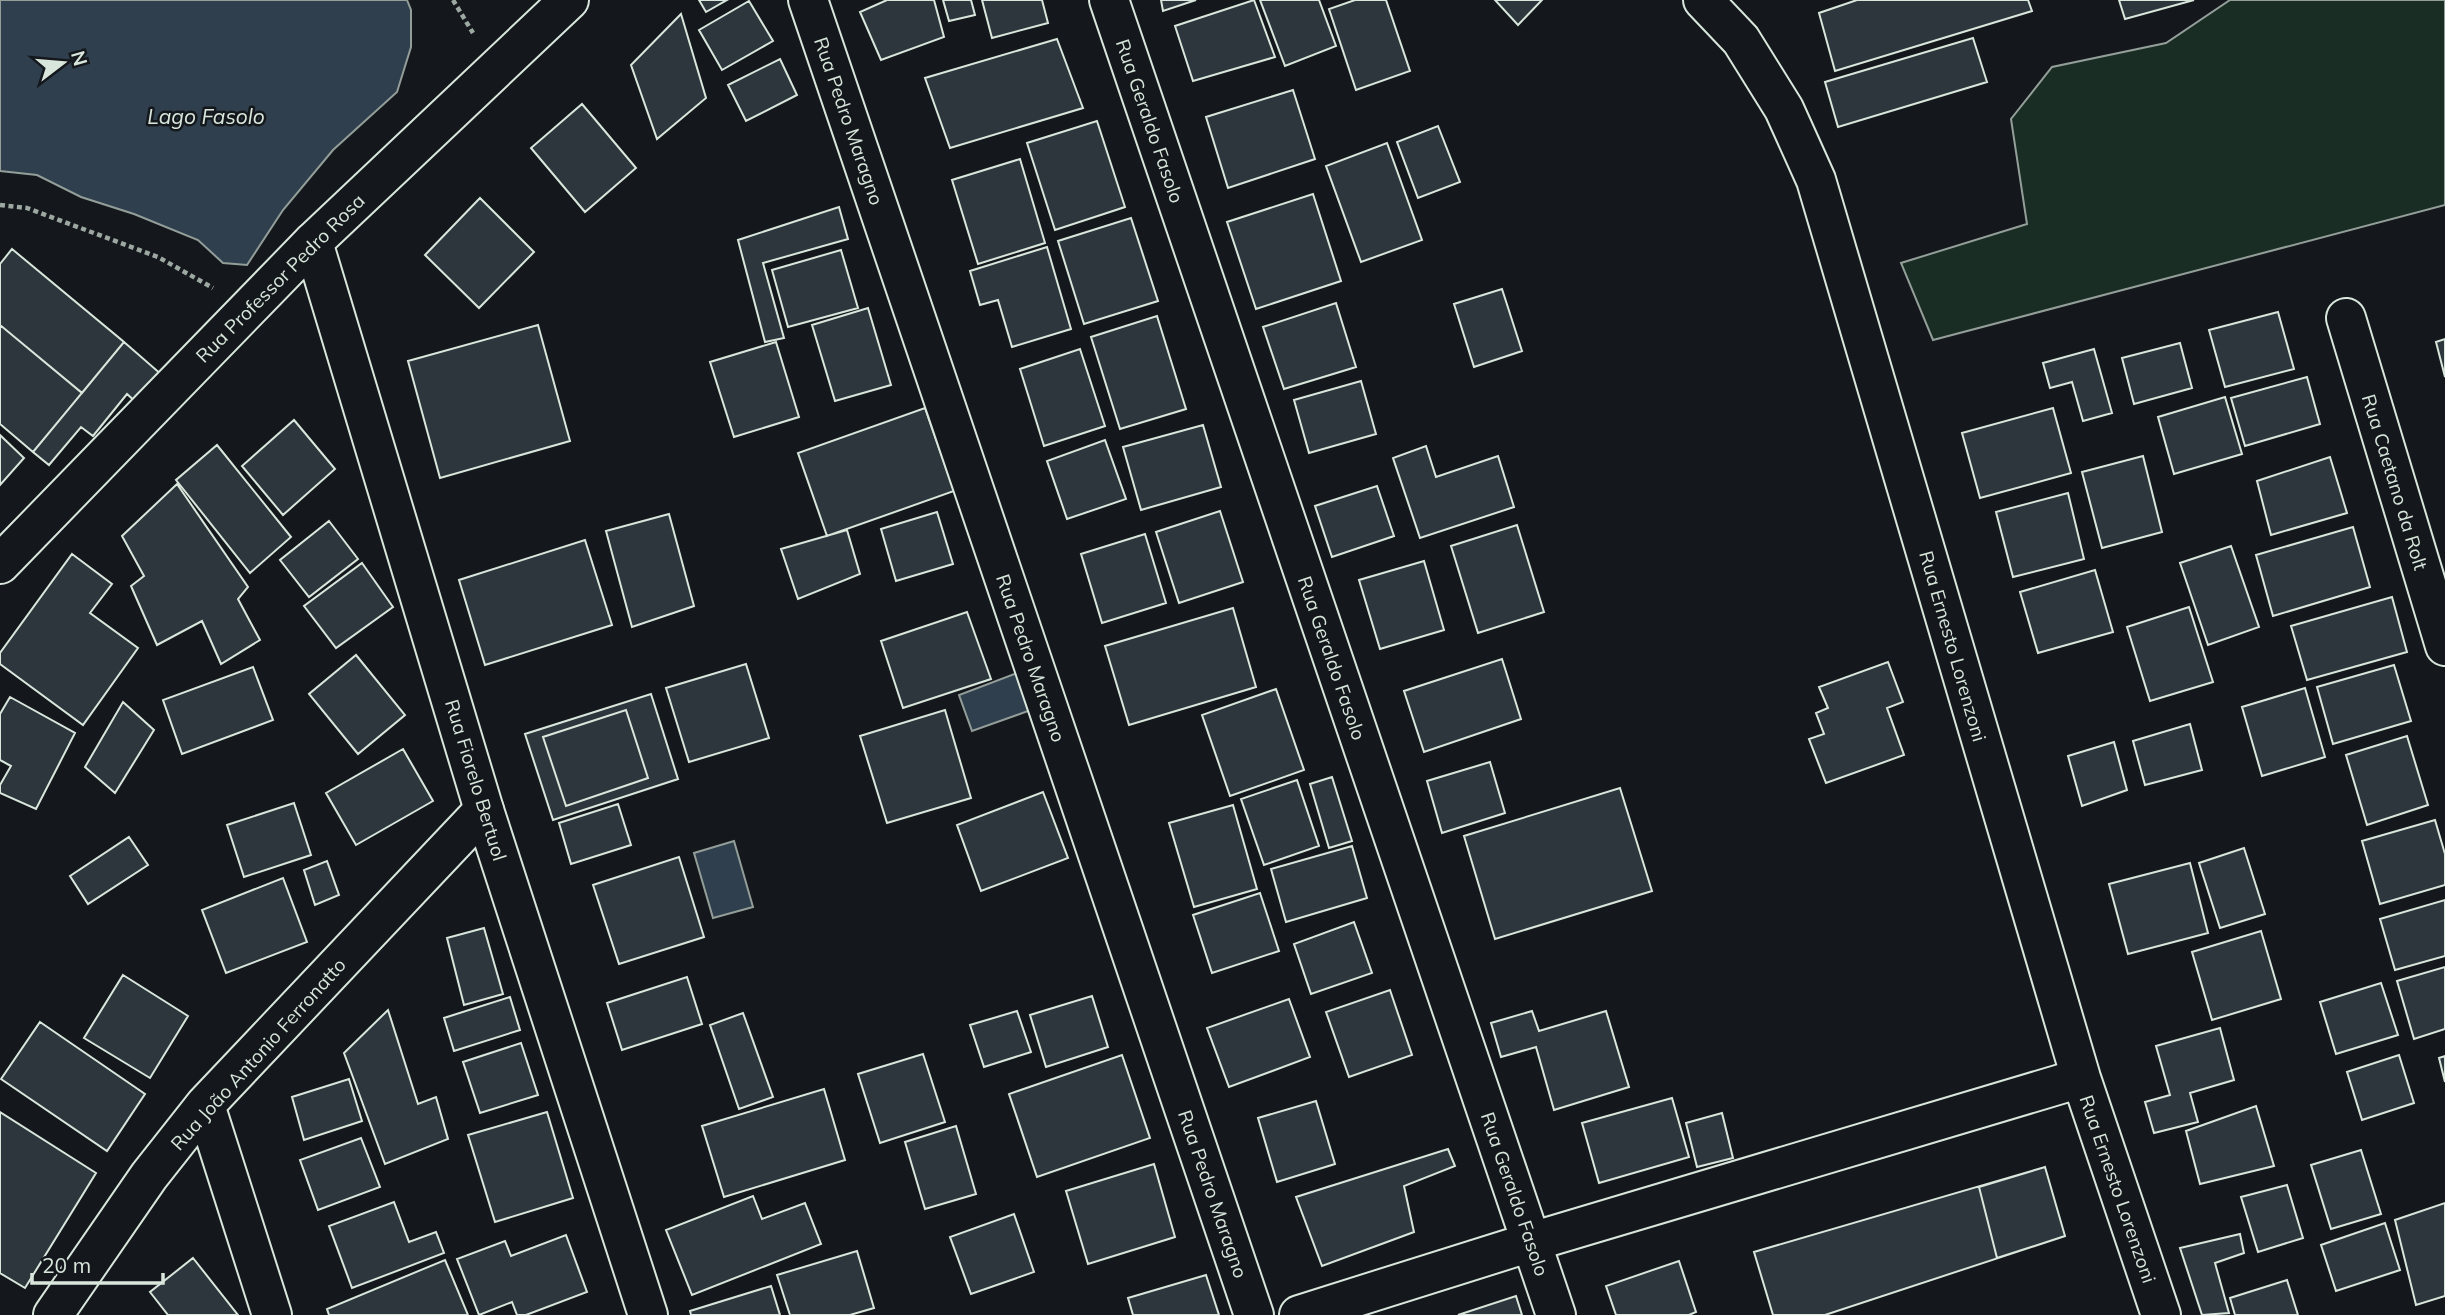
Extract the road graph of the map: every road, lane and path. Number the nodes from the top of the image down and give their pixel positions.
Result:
1 (569, 0) edge
2 (808, 0) edge
3 (1109, 0) edge
4 (1703, 0) edge
5 (0, 205) edge
6 (313, 242) junction
7 (248, 309) junction
8 (2346, 318) dead end
9 (0, 564) edge
10 (2445, 646) edge
11 (484, 810) junction
12 (2081, 1078) junction
13 (205, 1105) junction
14 (1531, 1242) junction
15 (52, 1315) edge
16 (272, 1315) edge
17 (648, 1315) edge
18 (1254, 1315) edge
19 (1298, 1315) edge
20 (1556, 1315) edge
21 (2161, 1315) edge

1 - 6 street, Rua Professor Pedro Rosa
2 - 18 street, Rua Pedro Maragno
3 - 14 street, Rua Geraldo Fasolo
4 - 12 street, Rua Ernesto Lorenzoni
5 - 7 path
6 - 7 street, Rua Professor Pedro Rosa
6 - 11 street, Rua Fiorelo Bertuol
7 - 9 street, Rua Professor Pedro Rosa
8 - 10 street, Rua Caetano da Rolt
11 - 13 street, Rua João Antonio Ferronatto
11 - 17 street, Rua Fiorelo Bertuol
12 - 14 street
12 - 21 street, Rua Ernesto Lorenzoni
13 - 15 street, Rua João Antonio Ferronatto
13 - 16 street
14 - 19 street
14 - 20 street, Rua Geraldo Fasolo

